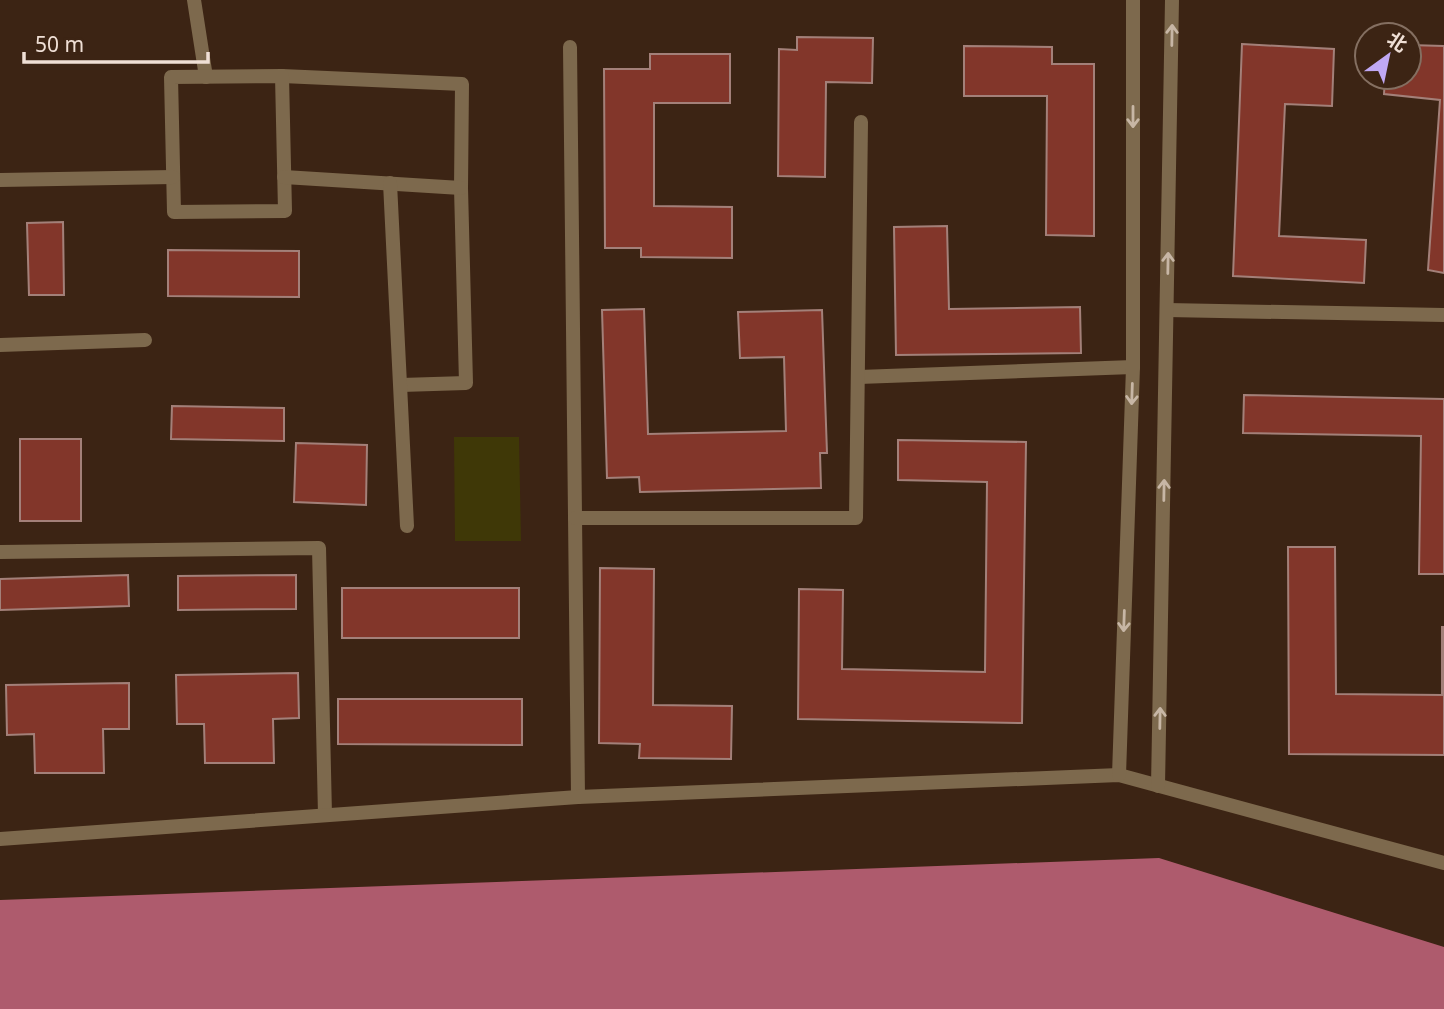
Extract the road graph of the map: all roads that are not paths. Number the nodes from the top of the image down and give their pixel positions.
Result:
1 (194, 0) edge
2 (1133, 0) edge
3 (1172, 0) edge
4 (570, 47) dead end
5 (282, 76) junction
6 (206, 77) junction
7 (861, 122) dead end
8 (173, 177) junction
9 (284, 177) junction
10 (0, 180) edge
11 (390, 183) junction
12 (461, 188) junction
13 (1167, 310) junction
14 (1444, 315) edge
15 (145, 340) dead end
16 (0, 345) edge
17 (1133, 367) junction
18 (859, 377) junction
19 (401, 385) junction
20 (575, 518) junction
21 (407, 526) dead end
22 (0, 552) edge
23 (1119, 775) junction
24 (1158, 786) junction
25 (578, 797) junction
26 (326, 815) junction
27 (0, 839) edge
28 (1444, 863) edge

1 - 6 street
2 -> 17 street
13 -> 3 street
4 - 20 street
5 - 6 street
5 - 9 street
5 - 12 street
6 - 8 street
7 - 18 street
8 - 9 street
8 - 10 street
9 - 11 street
11 - 12 street
11 - 19 street
12 - 19 street
13 - 14 street
24 -> 13 street
15 - 16 street
17 - 18 street
17 -> 23 street
18 - 20 street
19 - 21 street
20 - 25 street
22 - 26 street
23 - 24 street
23 - 25 street
24 - 28 street
25 - 26 street
26 - 27 street

